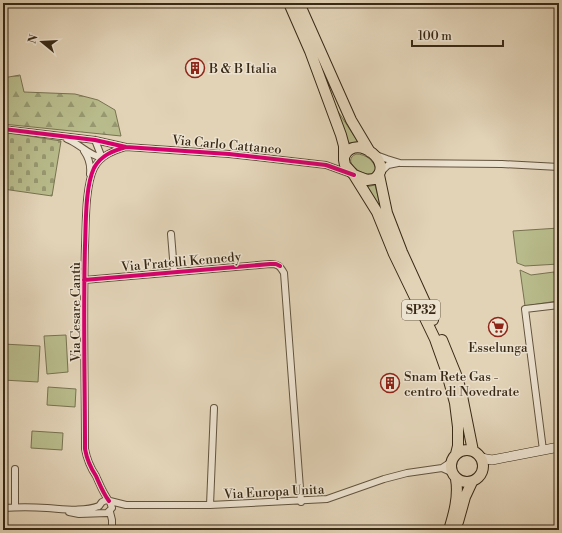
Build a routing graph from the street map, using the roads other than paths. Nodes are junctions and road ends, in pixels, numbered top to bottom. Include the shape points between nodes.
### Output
1 (289, 3) edge
2 (299, 3) edge
3 (3, 128) edge
4 (62, 136) junction
5 (95, 140) junction
6 (126, 147) junction
7 (84, 151) junction
8 (370, 152) junction
9 (344, 156) junction
10 (102, 158) junction
11 (400, 162) junction
12 (326, 165) junction
13 (559, 167) edge
14 (380, 174) junction
15 (354, 175) junction
16 (90, 178) junction
17 (171, 234) dead end
18 (174, 272) junction
19 (84, 280) junction
20 (559, 305) edge
21 (214, 408) dead end
22 (559, 447) edge
23 (543, 450) junction
24 (479, 459) junction
25 (451, 467) junction
26 (15, 469) dead end
27 (472, 482) junction
28 (103, 492) junction
29 (110, 502) junction
30 (301, 502) junction
31 (100, 505) junction
32 (126, 505) junction
33 (210, 505) junction
34 (15, 507) junction
35 (3, 508) edge
36 (60, 510) junction
37 (108, 512) junction
38 (112, 530) edge
39 (449, 530) edge
40 (456, 530) edge

1 - 9 main road, SP32 via 341,135
2 - 8 main road via 351,120
3 - 4 street
4 - 5 street, Via Carlo Cattaneo
4 - 7 street via 75,142
5 - 6 street, Via Carlo Cattaneo
5 - 10 street
6 - 10 street
6 - 12 street, Via Carlo Cattaneo via 229,154
7 - 10 street
7 - 16 street via 88,158
8 - 9 main road via 354,147
8 - 11 street via 387,160
8 - 14 main road via 380,162
9 - 12 street via 337,162
9 - 15 main road, SP32 via 345,165
10 - 16 street, Via Cesare Cantù
11 - 13 street
11 - 14 street via 388,165
12 - 15 street, Via Carlo Cattaneo
14 - 15 main road via 369,180
14 - 24 main road, SP32 via 387,213 457,377
15 - 25 main road, SP32 via 377,212 434,339 452,386 459,439
16 - 19 street, Via Cesare Cantù
17 - 18 street
18 - 19 street, Via Fratelli Kennedy
18 - 30 street, Via Fratelli Kennedy via 276,264 284,273
19 - 28 street, Via Cesare Cantù via 85,450 89,465
20 - 23 street via 525,309
21 - 33 street
22 - 23 street
23 - 24 street via 492,460
24 - 25 main road via 464,450
24 - 27 main road via 480,476
25 - 27 main road via 467,482
25 - 30 street, Via Europa Unita via 407,472 327,499
25 - 39 main road, SP32 via 458,487
26 - 34 street
27 - 40 main road via 468,487
28 - 29 street, Via Cesare Cantù
28 - 31 street
29 - 31 street via 104,501
29 - 32 street, Via Europa Unita
29 - 37 street via 112,505
30 - 33 street, Via Europa Unita
31 - 36 street via 89,509
31 - 37 street via 101,511
32 - 33 street, Via Europa Unita
32 - 37 street, Via Europa Unita
34 - 35 street
34 - 36 street
36 - 37 street, Via Europa Unita via 75,514
37 - 38 street via 112,520

